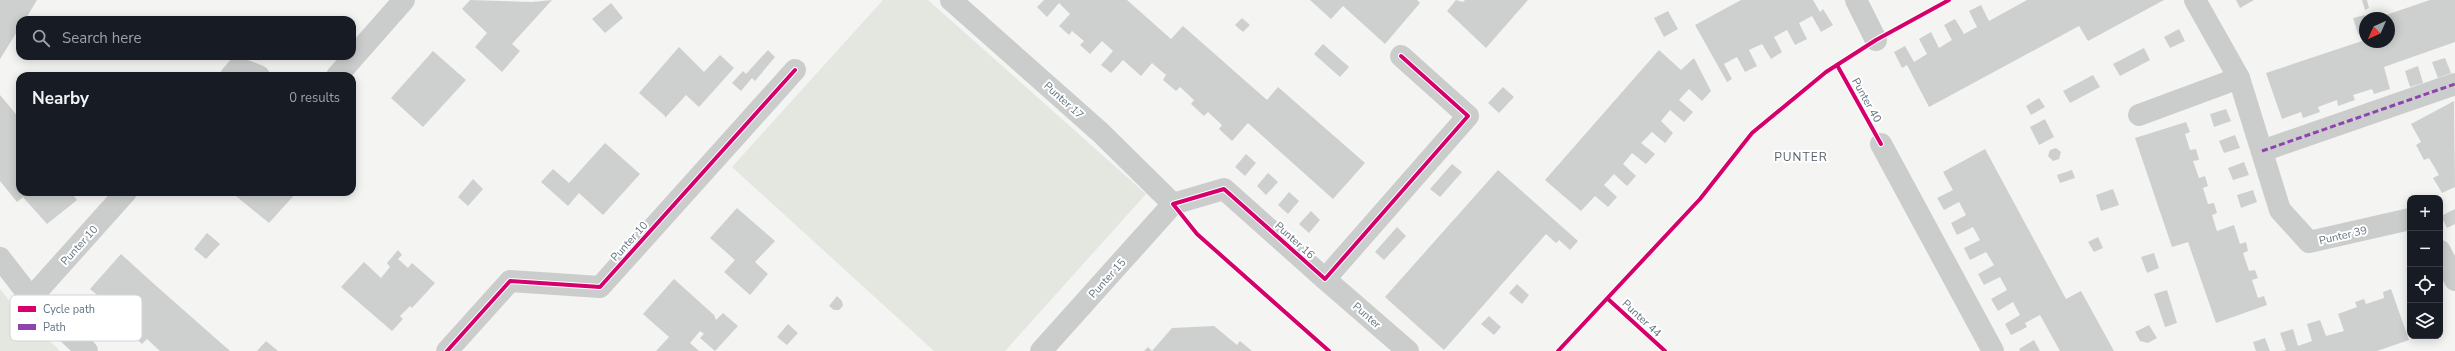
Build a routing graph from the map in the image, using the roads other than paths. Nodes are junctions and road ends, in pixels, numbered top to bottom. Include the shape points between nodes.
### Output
1 (404, 0) edge
2 (950, 0) edge
3 (1856, 0) edge
4 (2195, 0) edge
5 (1876, 40) dead end
6 (356, 54) edge
7 (1402, 56) dead end
8 (350, 60) edge
9 (795, 70) dead end
10 (235, 72) edge
11 (248, 72) edge
12 (340, 72) edge
13 (2239, 78) junction
14 (2455, 84) edge
15 (2139, 115) dead end
16 (1881, 144) dead end
17 (2262, 151) junction
18 (122, 196) edge
19 (1173, 204) junction
20 (2407, 220) edge
21 (0, 258) edge
22 (2443, 258) edge
23 (1325, 279) junction
24 (2455, 280) edge
25 (29, 295) edge
26 (34, 295) edge
27 (77, 341) edge
28 (88, 351) edge
29 (447, 351) edge
30 (1041, 351) edge
31 (1408, 351) edge
32 (1993, 351) edge

1 - 6 street
2 - 19 street, Punter 17 via 1101,133
3 - 5 street
4 - 13 street, Punter 39
7 - 23 street via 1468,116
8 - 12 street
9 - 29 street, Punter 10 via 600,287 510,281
10 - 11 street via 238,68
13 - 15 street
13 - 17 street, Punter 39
14 - 17 street
16 - 32 street
17 - 20 street, Punter 39 via 2280,210 2309,242
18 - 26 street, Punter 10
19 - 23 street, Punter 16 via 1224,190
19 - 30 street, Punter 15
21 - 25 street
22 - 24 street
23 - 31 street, Punter
27 - 28 street

